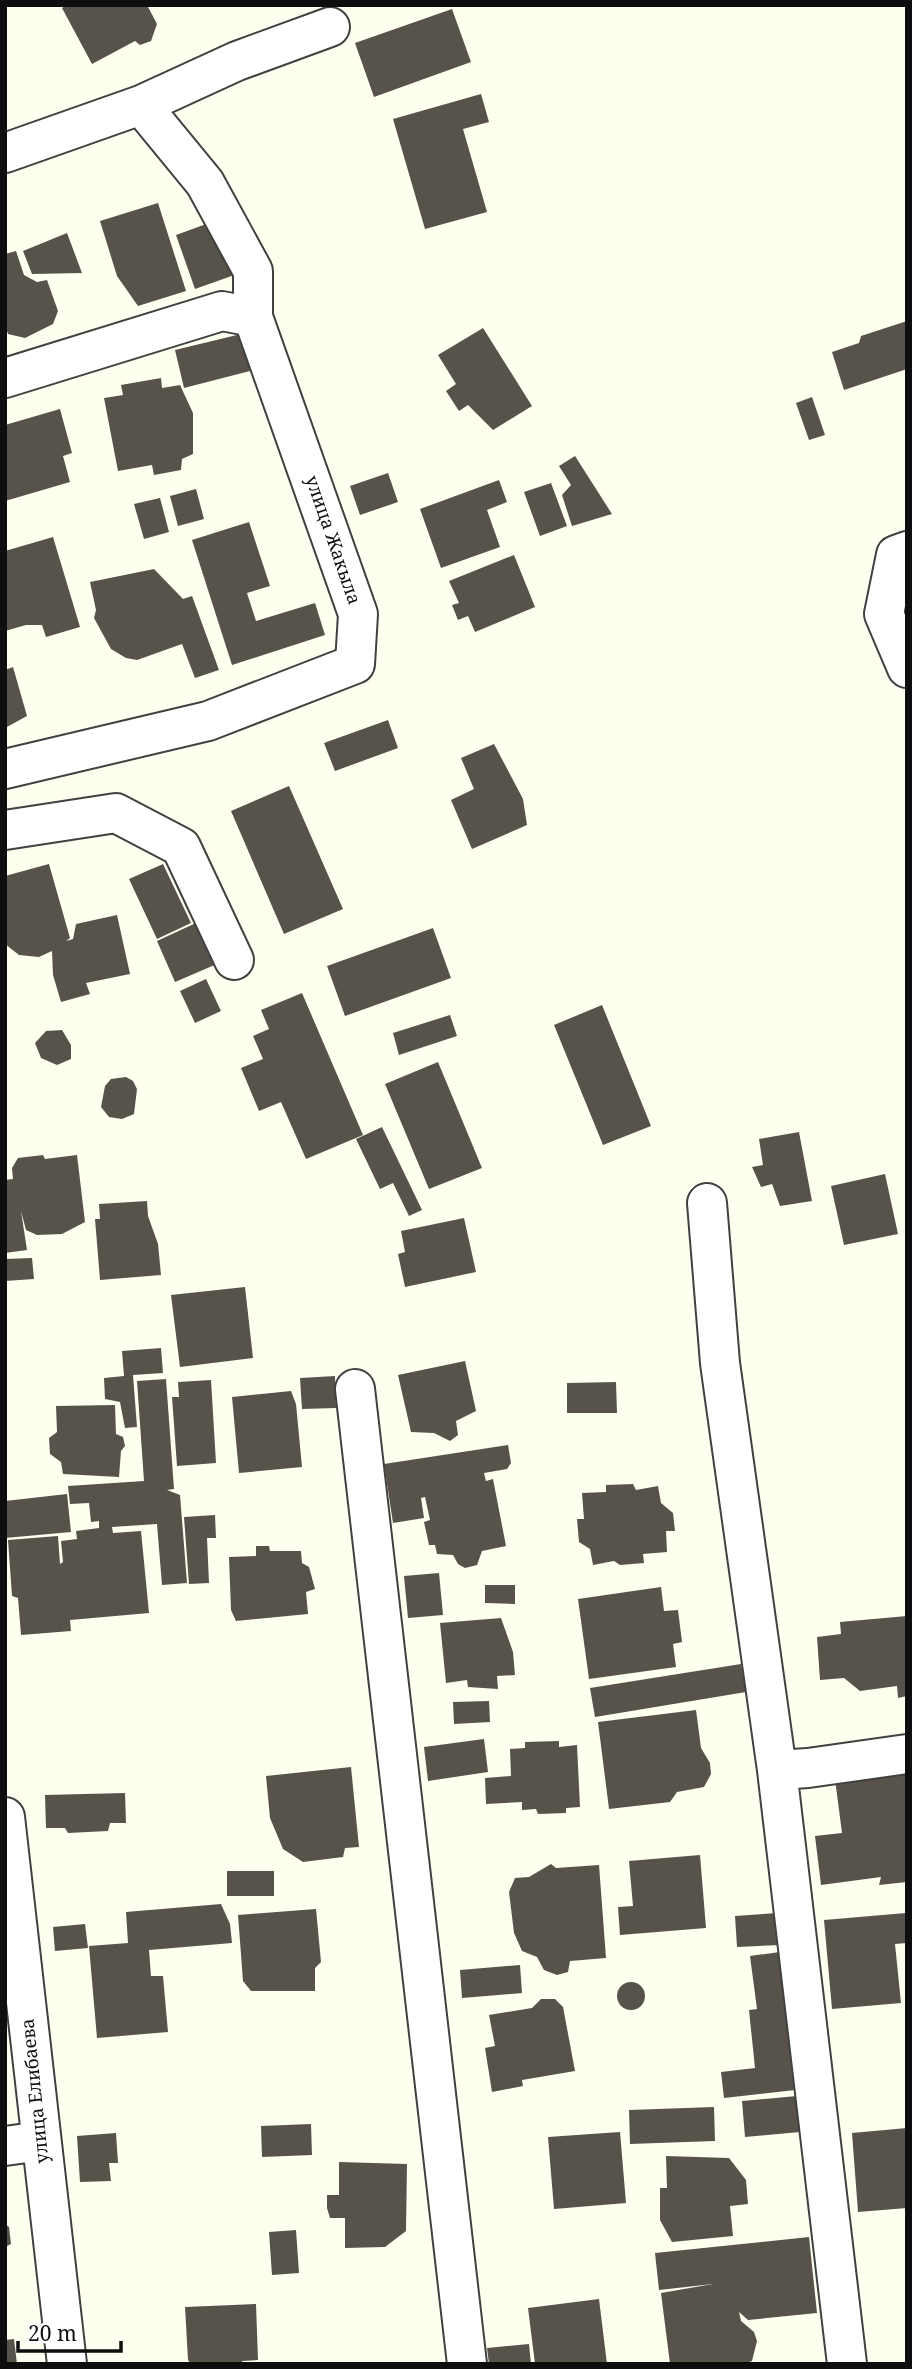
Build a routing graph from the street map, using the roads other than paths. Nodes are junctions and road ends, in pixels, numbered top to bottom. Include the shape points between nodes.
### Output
1 (330, 27) dead end
2 (141, 105) junction
3 (5, 153) edge
4 (253, 317) junction
5 (5, 378) edge
6 (907, 551) edge
7 (907, 668) edge
8 (5, 769) edge
9 (5, 830) edge
10 (234, 960) dead end
11 (707, 1203) dead end
12 (355, 1389) dead end
13 (907, 1754) edge
14 (777, 1770) junction
15 (5, 1817) edge
16 (23, 2143) edge
17 (67, 2364) edge
18 (467, 2364) edge
19 (848, 2364) edge

1 - 2 street via 237,61
2 - 3 street
2 - 4 street via 205,183 253,271
4 - 5 street via 222,311
4 - 8 street, улица Жакыла via 358,614 355,664 208,722
6 - 7 street via 897,555 884,614
9 - 10 street via 116,813 181,847
11 - 14 street via 720,1363
12 - 18 street
13 - 14 street
14 - 19 street
15 - 16 street, улица Елибаева
16 - 17 street, улица Елибаева

